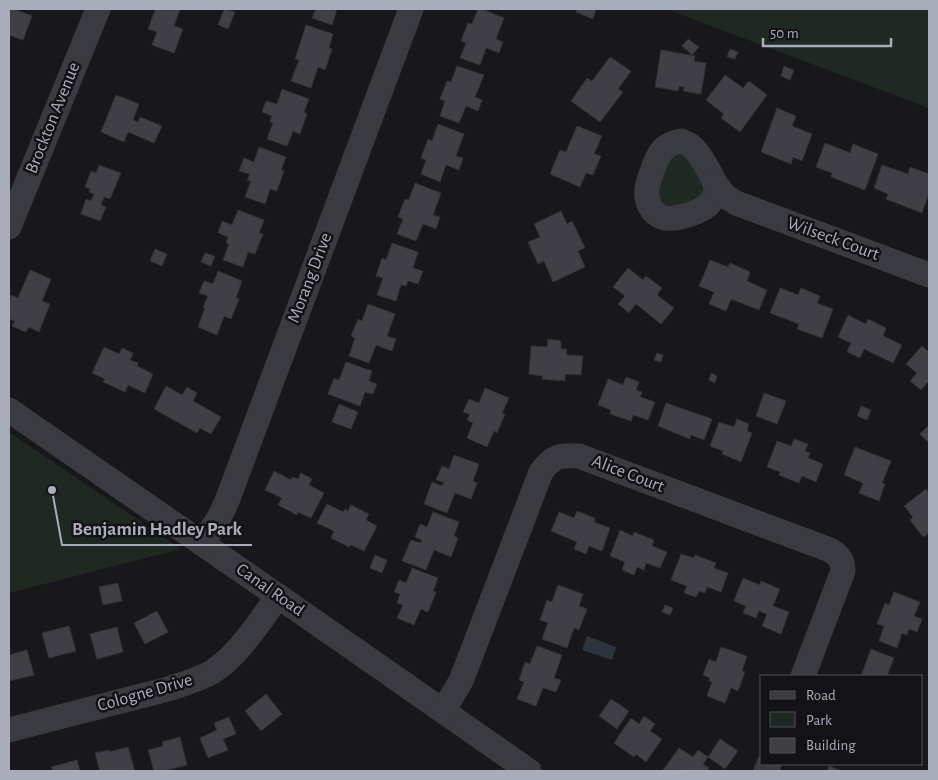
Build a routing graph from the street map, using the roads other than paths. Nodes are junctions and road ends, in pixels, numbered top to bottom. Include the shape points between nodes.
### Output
1 (98, 9) edge
2 (411, 9) edge
3 (714, 182) junction
4 (736, 203) junction
5 (705, 208) junction
6 (9, 227) edge
7 (929, 275) edge
8 (9, 410) edge
9 (202, 544) junction
10 (278, 596) junction
11 (802, 675) edge
12 (443, 712) junction
13 (9, 730) edge
14 (529, 771) edge

1 - 6 street, Brockton Avenue
2 - 9 street, Morang Drive via 227,501
3 - 4 street, Wilseck Court
3 - 5 street via 715,195
3 - 5 street, Wilseck Court via 692,146 681,141 666,147 660,154 647,187 652,210 664,218 682,217
4 - 5 street, Wilseck Court via 720,203
4 - 7 street, Wilseck Court
8 - 9 street, Canal Road
9 - 10 street, Canal Road
10 - 12 street, Canal Road
10 - 13 street, Cologne Drive via 248,638 229,657 213,671 191,682
11 - 12 street, Alice Court via 843,571 842,560 837,554 579,456 565,455 556,457 541,472 461,681
12 - 14 street, Canal Road

